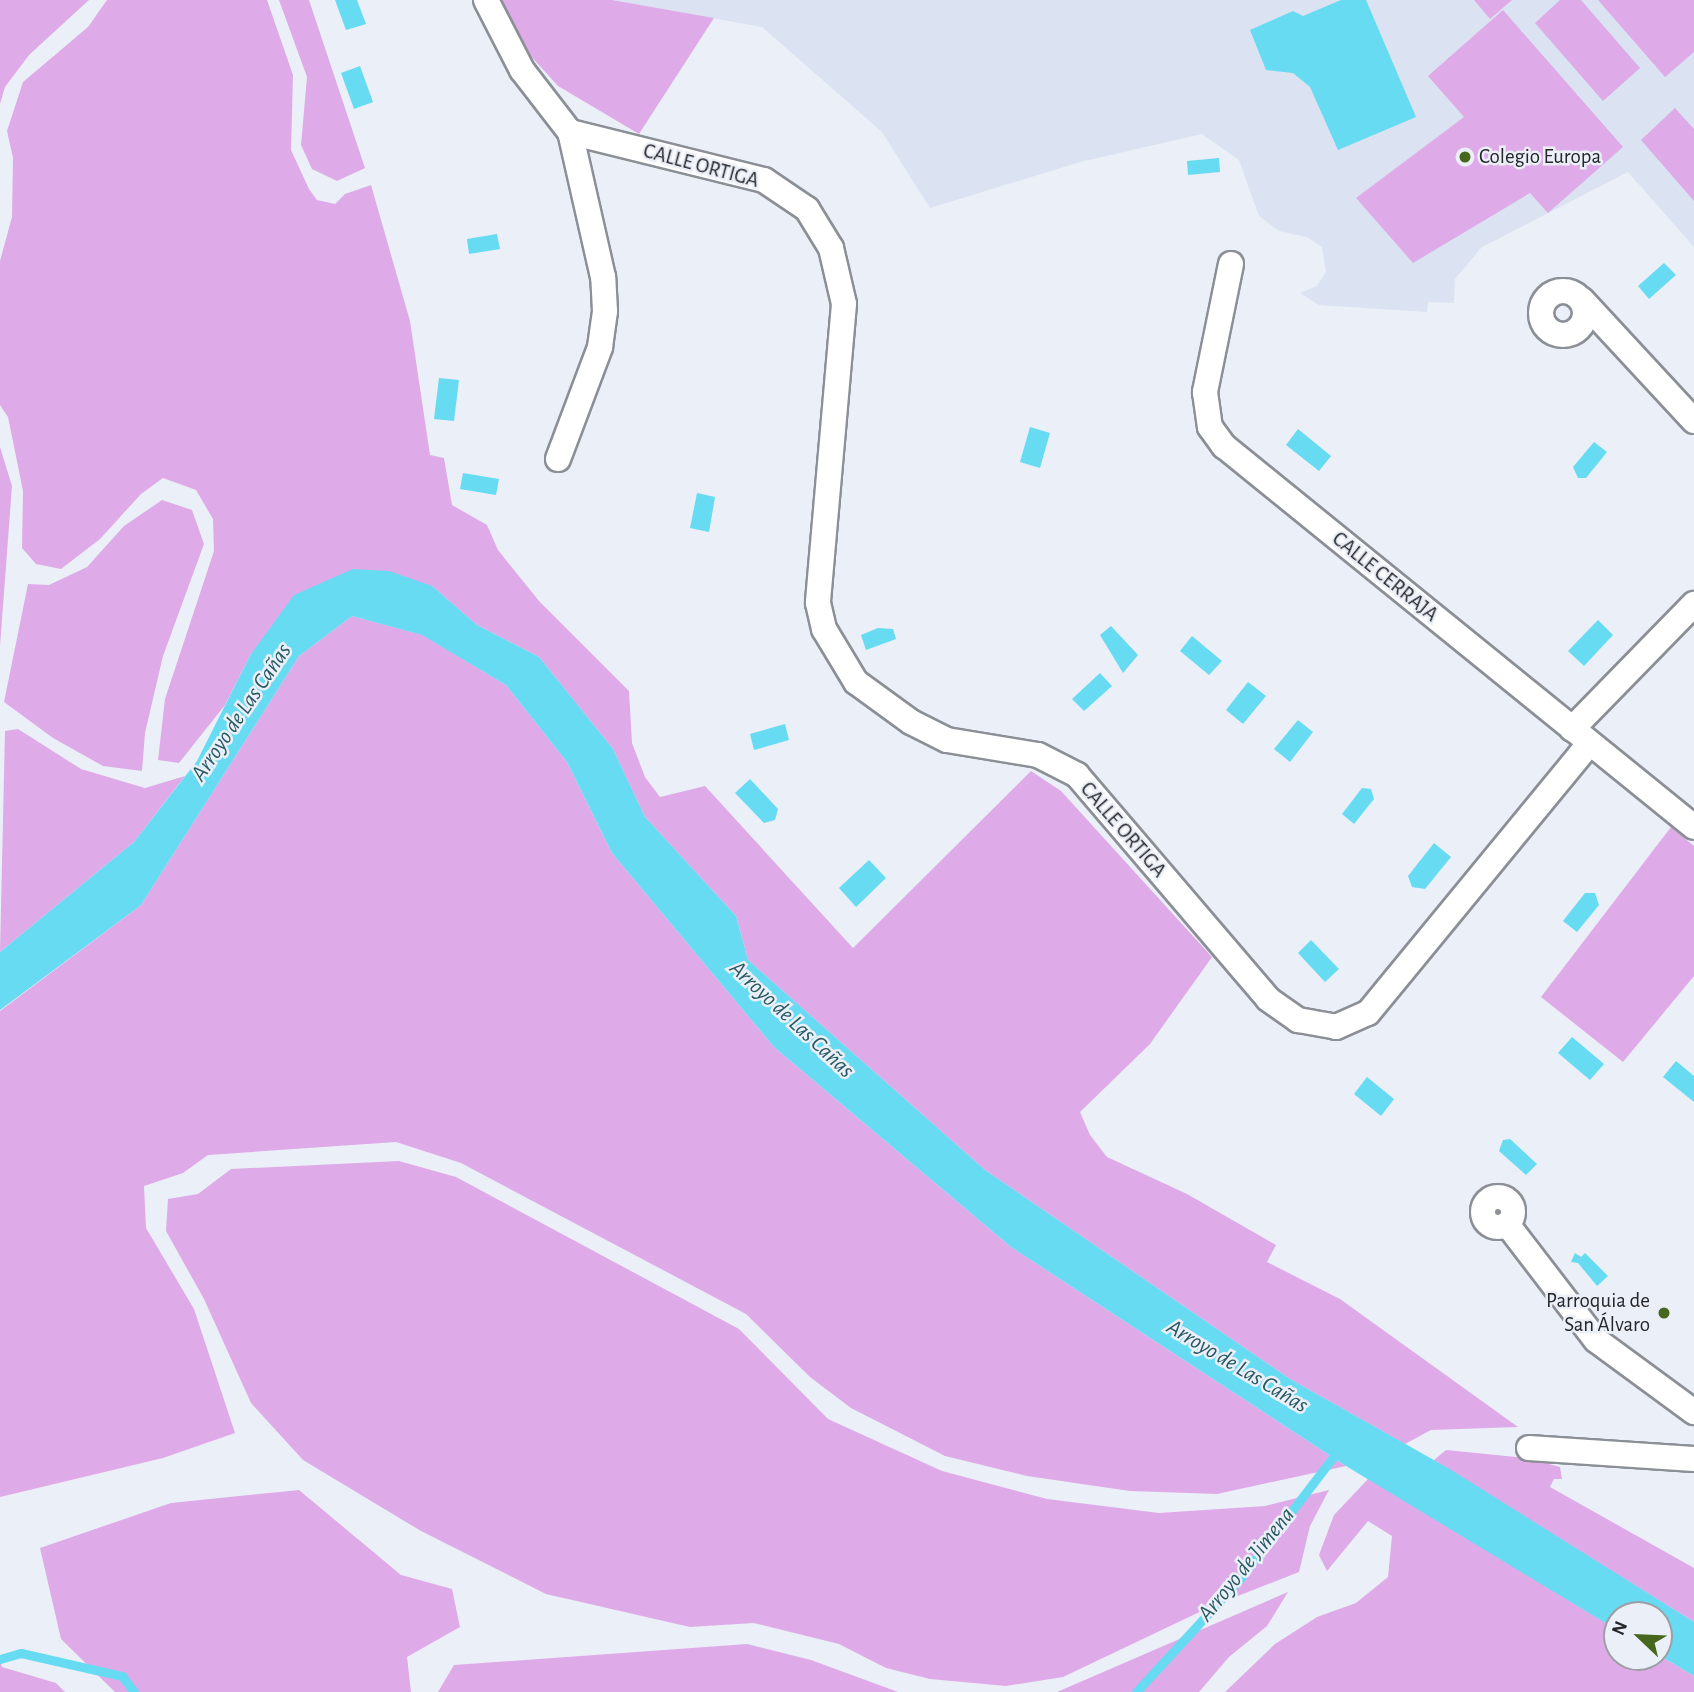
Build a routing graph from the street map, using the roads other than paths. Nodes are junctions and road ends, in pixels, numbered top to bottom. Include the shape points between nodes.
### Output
1 (486, 0) edge
2 (570, 132) junction
3 (1231, 264) dead end
4 (1582, 300) dead end
5 (1694, 421) edge
6 (558, 459) dead end
7 (1694, 604) edge
8 (1581, 737) junction
9 (1694, 827) edge
10 (1507, 1224) dead end
11 (1694, 1412) edge
12 (1529, 1448) dead end
13 (1694, 1459) edge

1 - 2 street via 522,70
2 - 6 street via 603,277 605,311 600,347
2 - 8 street, CALLE ORTIGA via 764,180 807,209 831,248 844,304 818,576 824,629 837,656 856,682 947,740 1038,755 1077,775 1268,999 1298,1020 1336,1027 1367,1013
3 - 8 street, CALLE CERRAJA via 1205,392 1210,427 1224,446
4 - 5 street
7 - 8 street, CALLE ORTIGA
8 - 9 street, CALLE CERRAJA
10 - 11 street via 1596,1340
12 - 13 street

